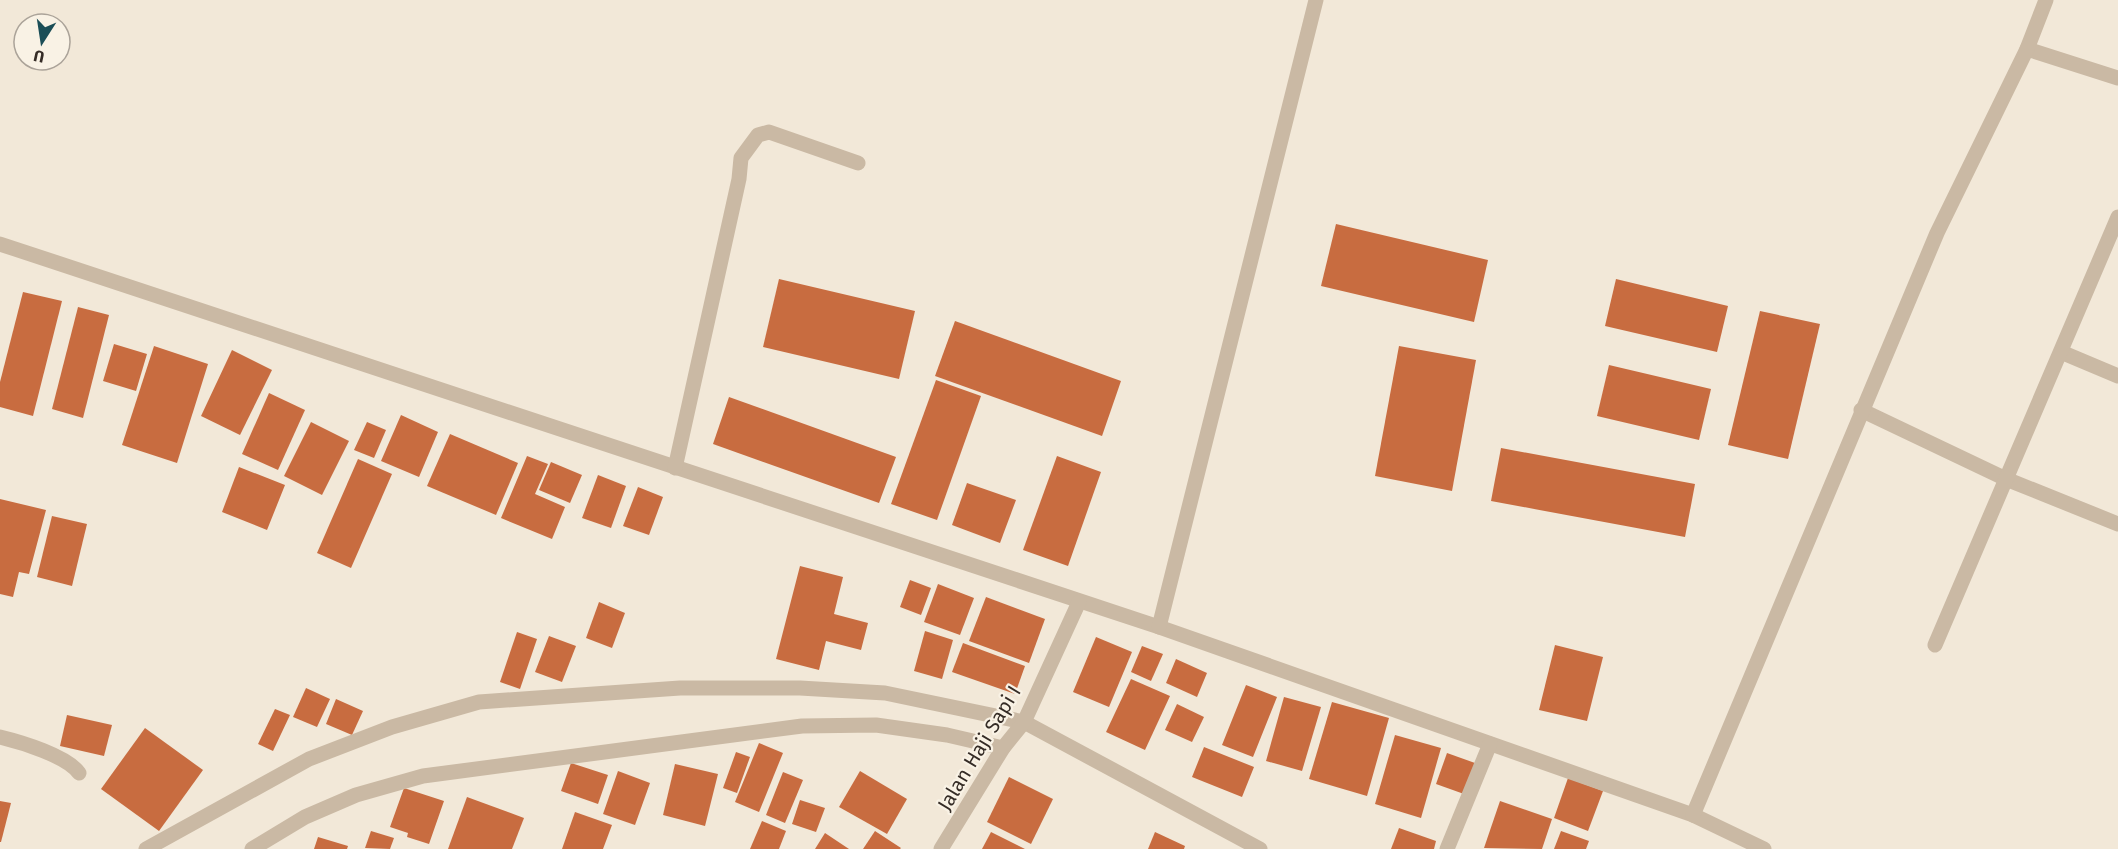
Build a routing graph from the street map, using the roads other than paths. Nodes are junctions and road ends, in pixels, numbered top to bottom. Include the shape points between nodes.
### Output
1 (1316, 0) edge
2 (2046, 0) edge
3 (2027, 49) junction
4 (2118, 78) edge
5 (858, 163) dead end
6 (2118, 217) edge
7 (2115, 233) edge
8 (0, 244) edge
9 (2061, 352) junction
10 (2118, 376) edge
11 (1861, 410) junction
12 (675, 468) junction
13 (2006, 479) junction
14 (2118, 524) edge
15 (1079, 602) junction
16 (1159, 627) junction
17 (1935, 645) dead end
18 (1024, 722) junction
19 (0, 737) edge
20 (1490, 744) junction
21 (1004, 748) junction
22 (79, 773) dead end
23 (1693, 815) junction
24 (146, 849) edge
25 (252, 849) edge
26 (941, 849) edge
27 (1260, 849) edge
28 (1447, 849) edge
29 (1764, 849) edge

1 - 16 street
2 - 3 street
3 - 4 street
3 - 11 street via 1937,232
5 - 12 street via 769,132 758,135 741,158
6 - 7 street
7 - 9 street
8 - 12 street
9 - 10 street
9 - 13 street
11 - 13 street
11 - 23 street
12 - 15 street
13 - 14 street
13 - 17 street
15 - 16 street
15 - 18 street, Jalan Haji Sapi I
16 - 20 street
18 - 21 street, Jalan Haji Sapi I
18 - 24 street via 885,693 800,688 680,688 479,702 392,727 309,759
18 - 27 street
19 - 22 street via 49,754
20 - 23 street
20 - 28 street
21 - 25 street via 876,725 802,726 423,776 356,795 305,817
21 - 26 street, Jalan Haji Sapi I
23 - 29 street

